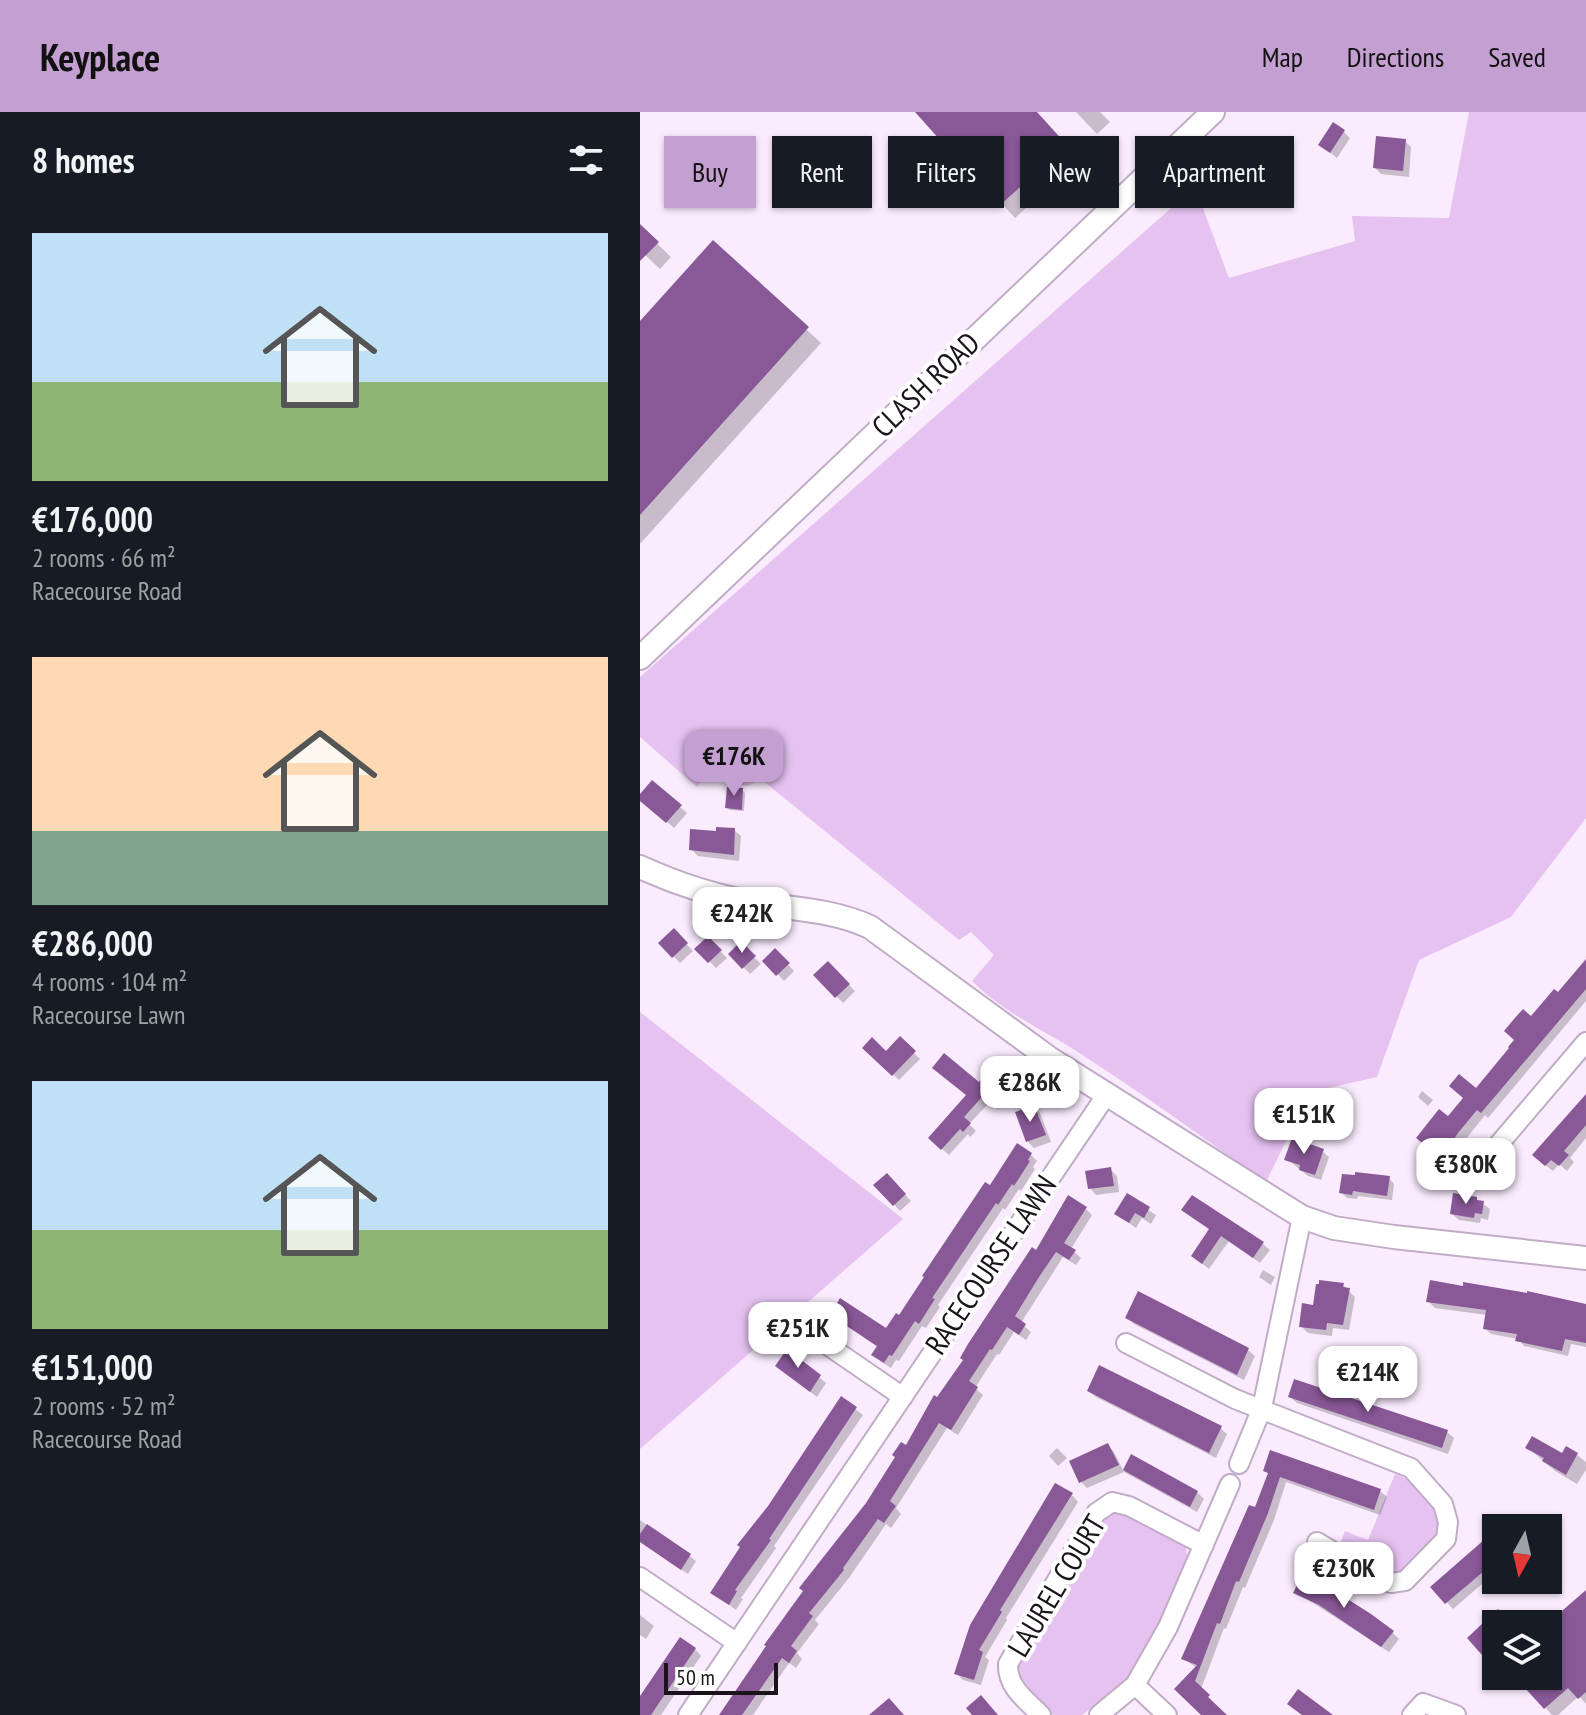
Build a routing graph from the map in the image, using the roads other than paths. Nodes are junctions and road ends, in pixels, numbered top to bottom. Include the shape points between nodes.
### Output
1 (1213, 112) edge
2 (640, 658) edge
3 (640, 867) edge
4 (1586, 1042) edge
5 (1107, 1094) junction
6 (1487, 1158) dead end
7 (1302, 1217) junction
8 (1586, 1258) edge
9 (804, 1329) dead end
10 (1126, 1343) dead end
11 (903, 1397) junction
12 (1262, 1408) junction
13 (1239, 1464) dead end
14 (1230, 1484) dead end
15 (1317, 1542) dead end
16 (1204, 1545) junction
17 (640, 1577) edge
18 (737, 1643) junction
19 (1135, 1685) junction
20 (688, 1715) edge
21 (1041, 1715) edge
22 (1099, 1715) edge
23 (1167, 1715) edge
24 (1412, 1715) edge
25 (1456, 1715) edge

1 - 2 street, CLASH ROAD
3 - 5 street via 698,891 826,913 870,927 1001,1025
4 - 6 street
5 - 7 street
5 - 11 street, RACECOURSE LAWN
7 - 8 street via 1394,1237
7 - 12 street
9 - 11 street
10 - 12 street
11 - 18 street, RACECOURSE LAWN
12 - 13 street
12 - 15 street via 1411,1468 1443,1504 1448,1522 1446,1539 1405,1581 1377,1578
14 - 16 street
16 - 19 street
16 - 21 street, LAUREL COURT via 1129,1506 1112,1502 1096,1513 1008,1664 1007,1677
17 - 18 street
18 - 20 street, RACECOURSE LAWN
19 - 22 street
19 - 23 street
24 - 25 street via 1423,1703

